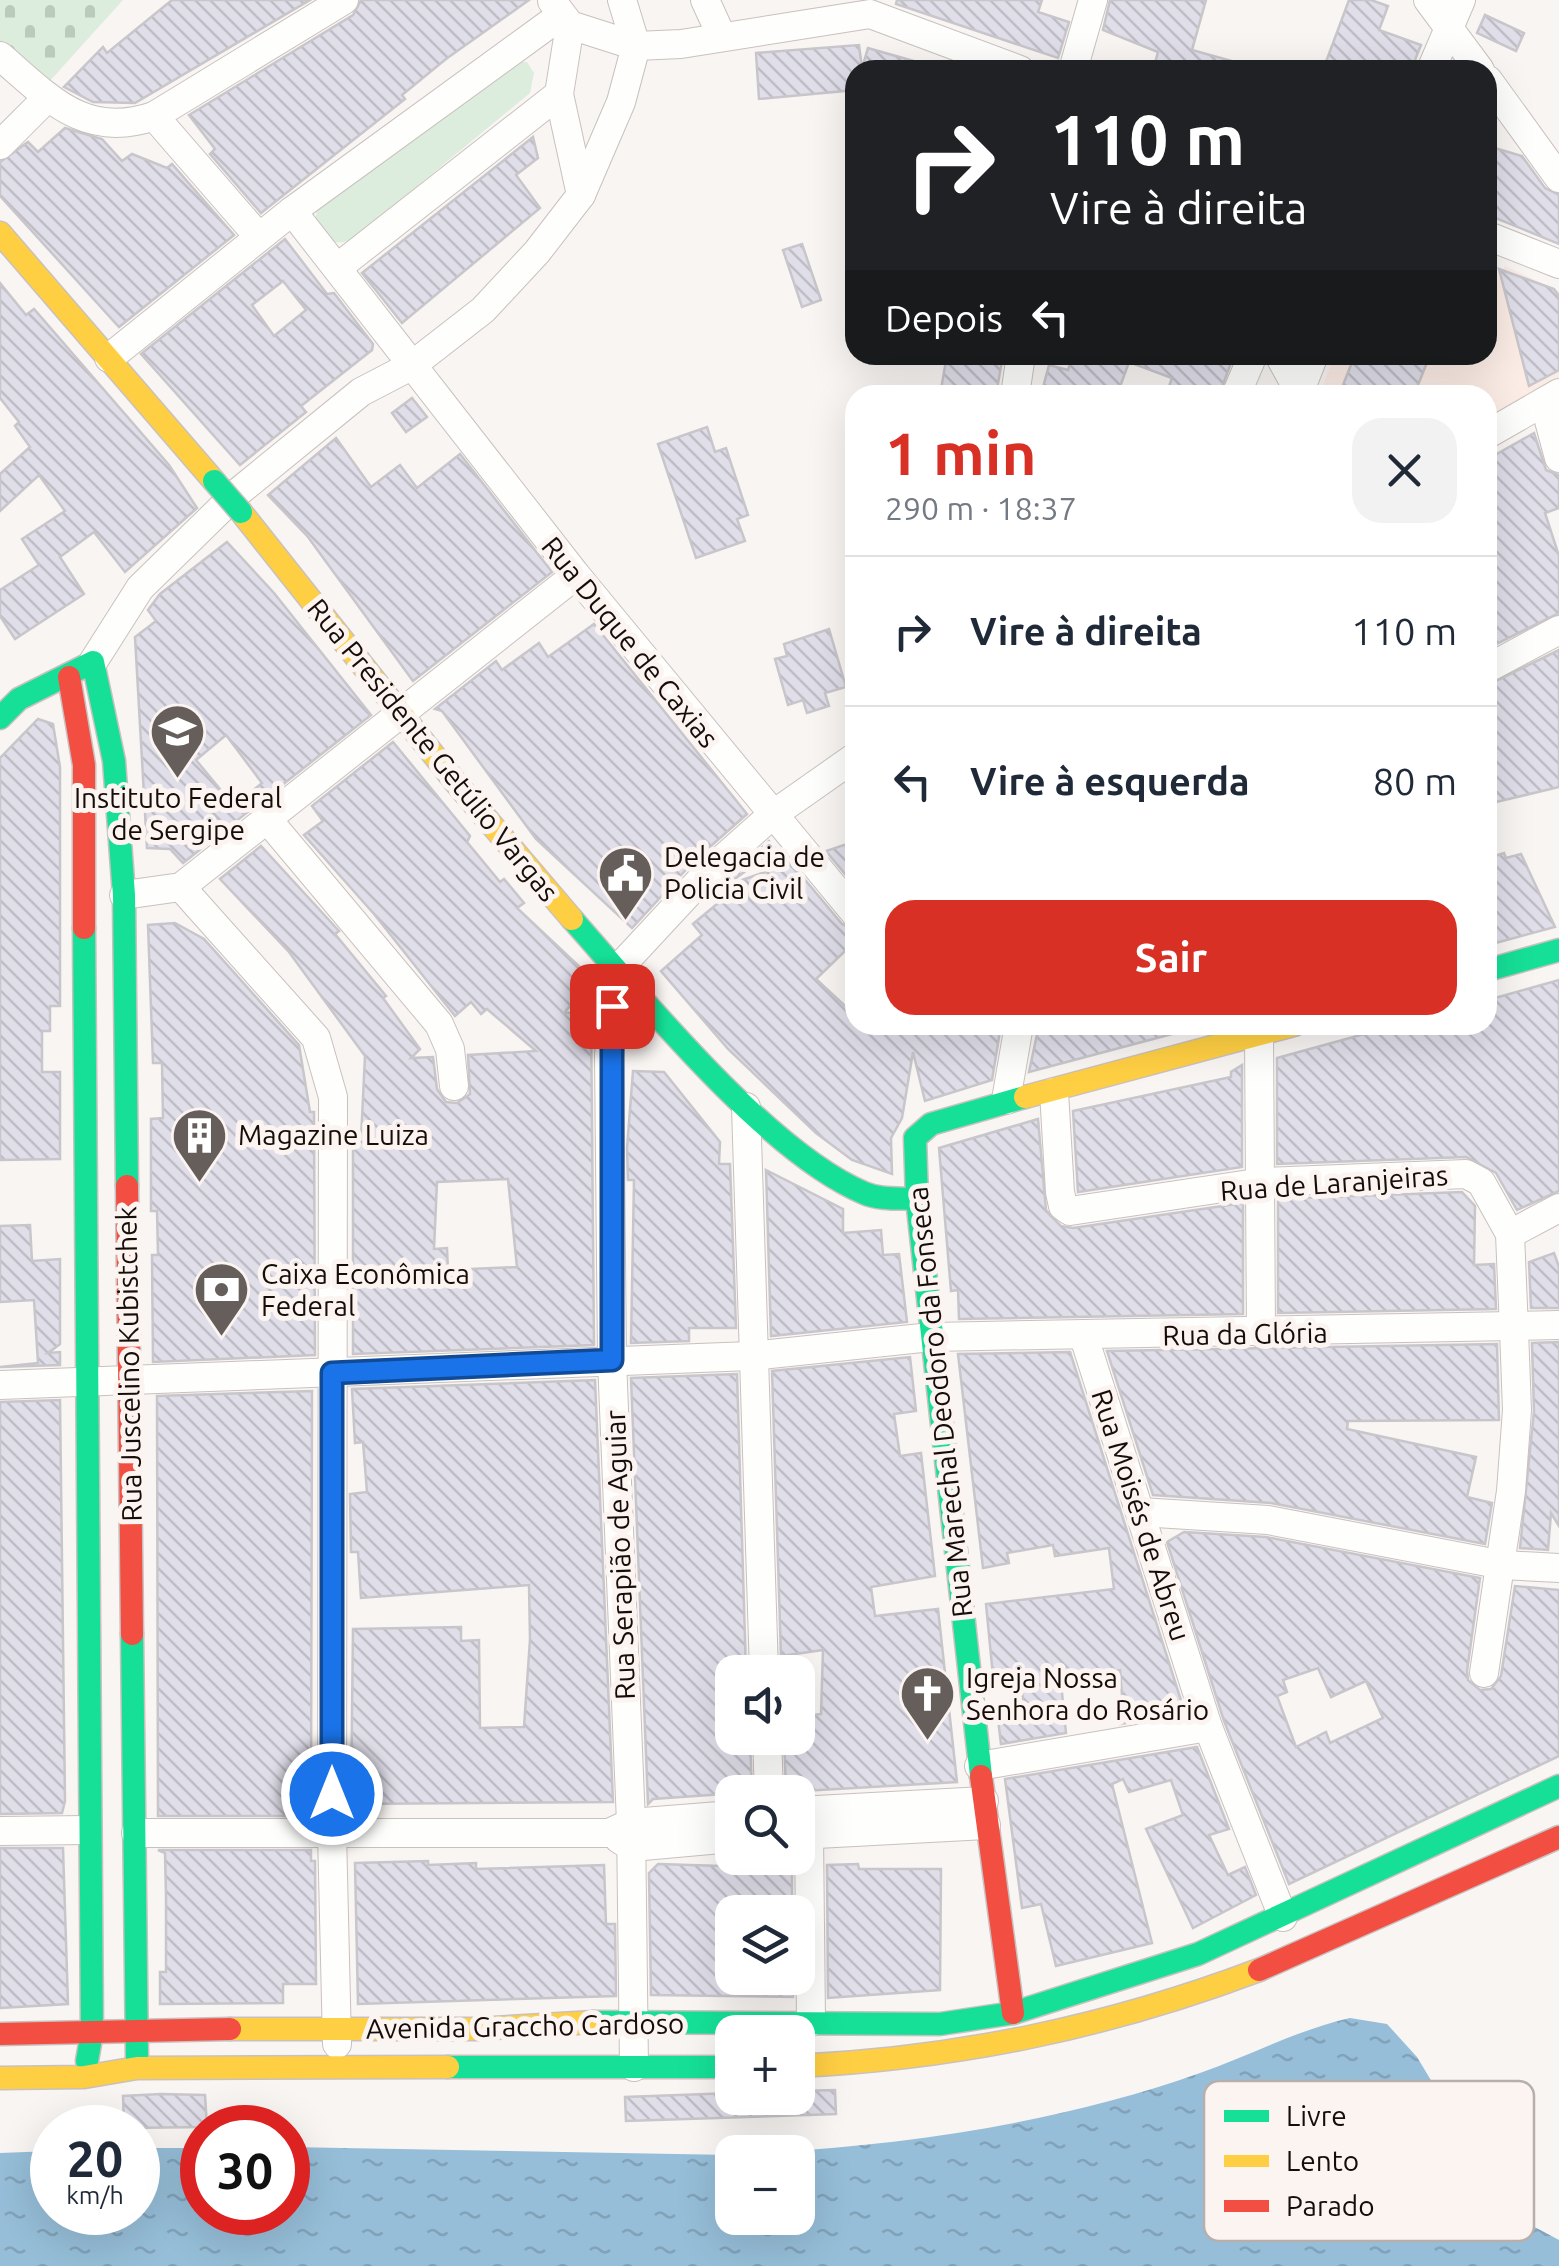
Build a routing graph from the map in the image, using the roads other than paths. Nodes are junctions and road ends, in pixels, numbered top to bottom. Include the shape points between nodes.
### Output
1 (344, 0) edge
2 (622, 0) edge
3 (705, 0) edge
4 (1093, 0) edge
5 (1428, 0) edge
6 (1460, 0) edge
7 (870, 7) edge
8 (560, 13) edge
9 (1449, 28) junction
10 (722, 36) junction
11 (636, 46) junction
12 (0, 56) edge
13 (996, 60) edge
14 (1076, 60) edge
15 (1435, 60) edge
16 (1473, 60) edge
17 (1497, 92) edge
18 (559, 94) junction
19 (48, 97) junction
20 (154, 116) junction
21 (0, 145) edge
22 (1559, 178) edge
23 (581, 195) junction
24 (292, 211) junction
25 (0, 233) edge
26 (259, 237) junction
27 (1497, 240) edge
28 (1559, 264) edge
29 (337, 268) junction
30 (109, 358) junction
31 (411, 366) junction
32 (1551, 398) edge
33 (1497, 429) edge
34 (1559, 458) edge
35 (231, 495) junction
36 (576, 575) junction
37 (116, 627) junction
38 (1559, 630) edge
39 (93, 662) junction
40 (1497, 663) edge
41 (69, 677) junction
42 (6, 701) edge
43 (399, 712) junction
44 (114, 761) junction
45 (845, 764) edge
46 (84, 765) junction
47 (770, 816) junction
48 (267, 819) junction
49 (181, 887) junction
50 (124, 895) junction
51 (845, 902) edge
52 (1559, 950) edge
53 (1497, 967) edge
54 (616, 971) junction
55 (1017, 1035) edge
56 (1259, 1035) joint
57 (454, 1086) dead end
58 (1054, 1092) junction
59 (1006, 1100) junction
60 (746, 1107) junction
61 (1263, 1182) junction
62 (916, 1200) junction
63 (1559, 1208) edge
64 (1510, 1234) junction
65 (1559, 1326) edge
66 (1514, 1330) junction
67 (1261, 1333) junction
68 (931, 1337) junction
69 (1084, 1337) junction
70 (751, 1356) junction
71 (612, 1360) junction
72 (332, 1373) junction
73 (128, 1377) junction
74 (84, 1381) junction
75 (0, 1385) edge
76 (1140, 1512) junction
77 (1502, 1565) junction
78 (1559, 1568) edge
79 (763, 1655) edge
80 (1484, 1673) dead end
81 (1208, 1727) junction
82 (979, 1766) junction
83 (1559, 1786) edge
84 (985, 1813) junction
85 (715, 1818) edge
86 (815, 1826) edge
87 (0, 1830) edge
88 (87, 1830) junction
89 (332, 1832) junction
90 (136, 1833) junction
91 (624, 1834) junction
92 (715, 1837) edge
93 (1559, 1837) edge
94 (1382, 1870) junction
95 (804, 1875) edge
96 (137, 1882) junction
97 (88, 1887) junction
98 (1401, 1910) junction
99 (1283, 1917) junction
100 (1013, 2013) junction
101 (812, 2015) edge
102 (634, 2020) junction
103 (815, 2022) edge
104 (715, 2025) edge
105 (136, 2029) junction
106 (337, 2030) junction
107 (92, 2032) junction
108 (0, 2034) edge
109 (815, 2064) edge
110 (634, 2067) junction
111 (715, 2067) edge
112 (137, 2068) junction
113 (336, 2070) junction
114 (84, 2077) junction
115 (0, 2078) edge

1 - 20 street
2 - 11 street
3 - 10 street
4 - 14 street
5 - 9 street
6 - 9 street
7 - 10 street
7 - 13 street
8 - 11 street
8 - 18 street
8 - 24 street
9 - 15 street
9 - 16 street
10 - 11 street
11 - 23 street via 621,102
12 - 19 street
17 - 22 street
18 - 23 street
18 - 29 street
19 - 20 street via 107,126
19 - 21 street
20 - 26 street
23 - 31 street via 513,282
24 - 26 street
24 - 29 street, Rua Duque de Caxias
25 - 30 street, Rua Presidente Getúlio Vargas
26 - 30 street
27 - 28 street
29 - 31 street, Rua Duque de Caxias
30 - 35 street, Rua Presidente Getúlio Vargas
31 - 35 street
31 - 35 street via 384,366 336,388 242,469
31 - 36 street, Rua Duque de Caxias
32 - 33 street
32 - 34 street
35 - 37 street via 152,589 126,635
35 - 37 street via 202,506 98,608
35 - 43 street, Rua Presidente Getúlio Vargas
36 - 43 street
36 - 47 street, Rua Duque de Caxias
37 - 39 street
38 - 40 street
39 - 41 street
39 - 44 street, Rua Juscelino Kubistchek
41 - 42 street
41 - 46 street, Rua Juscelino Kubistchek
43 - 48 street
43 - 54 street, Rua Presidente Getúlio Vargas
44 - 46 street
44 - 50 street, Rua Juscelino Kubistchek
45 - 47 street
46 - 74 street, Rua Juscelino Kubistchek
47 - 51 street, Rua Duque de Caxias
47 - 54 street
48 - 49 street
48 - 57 street via 440,1024
49 - 50 street
49 - 72 street via 292,1005 324,1062 333,1097
50 - 73 street, Rua Juscelino Kubistchek
52 - 53 street
54 - 60 street, Rua Presidente Getúlio Vargas
54 - 71 street, Rua Serapião de Aguiar via 610,1056
55 - 59 street
56 - 58 street
56 - 61 street
58 - 59 street
58 - 61 street, Rua de Laranjeiras via 1060,1192 1070,1212
59 - 62 street, Rua Marechal Deodoro da Fonseca via 921,1130 914,1148
60 - 62 street, Rua Presidente Getúlio Vargas via 866,1194
60 - 70 street
61 - 64 street, Rua de Laranjeiras via 1466,1174 1481,1182
61 - 67 street
62 - 68 street, Rua Marechal Deodoro da Fonseca
63 - 64 street
64 - 66 street
65 - 66 street, Rua da Glória
66 - 67 street, Rua da Glória
66 - 77 street via 1517,1410
67 - 69 street, Rua da Glória
68 - 69 street, Rua da Glória
68 - 70 street, Rua da Glória
68 - 82 street, Rua Marechal Deodoro da Fonseca
69 - 76 street, Rua Moisés de Abreu
70 - 71 street, Rua da Glória
70 - 79 street
71 - 72 street, Rua da Glória
71 - 91 street, Rua Serapião de Aguiar
72 - 73 street, Rua da Glória
72 - 89 street
73 - 74 street, Rua da Glória
73 - 90 street, Rua Juscelino Kubistchek
74 - 75 street, Rua da Glória
74 - 88 street, Rua Juscelino Kubistchek
76 - 77 street via 1268,1520
76 - 81 street, Rua Moisés de Abreu
77 - 78 street
77 - 80 street
81 - 82 street
81 - 99 street, Rua Moisés de Abreu
82 - 84 street, Rua Marechal Deodoro da Fonseca
83 - 94 street, Avenida Graccho Cardoso
84 - 86 street
84 - 100 street, Rua Marechal Deodoro da Fonseca
85 - 91 street
87 - 88 street
88 - 97 street, Rua Juscelino Kubistchek
89 - 90 street
89 - 91 street
89 - 106 street
90 - 96 street, Rua Juscelino Kubistchek
91 - 92 street
91 - 102 street, Rua Serapião de Aguiar
93 - 98 street
94 - 98 street
94 - 99 street, Avenida Graccho Cardoso
95 - 101 street
96 - 97 street
96 - 105 street, Rua Juscelino Kubistchek
97 - 107 street, Rua Juscelino Kubistchek
98 - 109 street via 1275,1965 1069,2031 994,2046
99 - 100 street, Avenida Graccho Cardoso via 1150,1973
100 - 103 street, Avenida Graccho Cardoso via 940,2024
102 - 104 street, Avenida Graccho Cardoso
102 - 106 street, Avenida Graccho Cardoso
102 - 110 street, Rua Serapião de Aguiar
105 - 106 street, Avenida Graccho Cardoso
105 - 107 street, Avenida Graccho Cardoso
105 - 112 street, Rua Juscelino Kubistchek
106 - 113 street
107 - 108 street, Avenida Graccho Cardoso
107 - 114 street, Rua Juscelino Kubistchek
110 - 111 street, Avenida Graccho Cardoso
110 - 113 street, Avenida Graccho Cardoso
112 - 113 street, Avenida Graccho Cardoso
112 - 114 street, Avenida Graccho Cardoso
114 - 115 street, Avenida Graccho Cardoso

